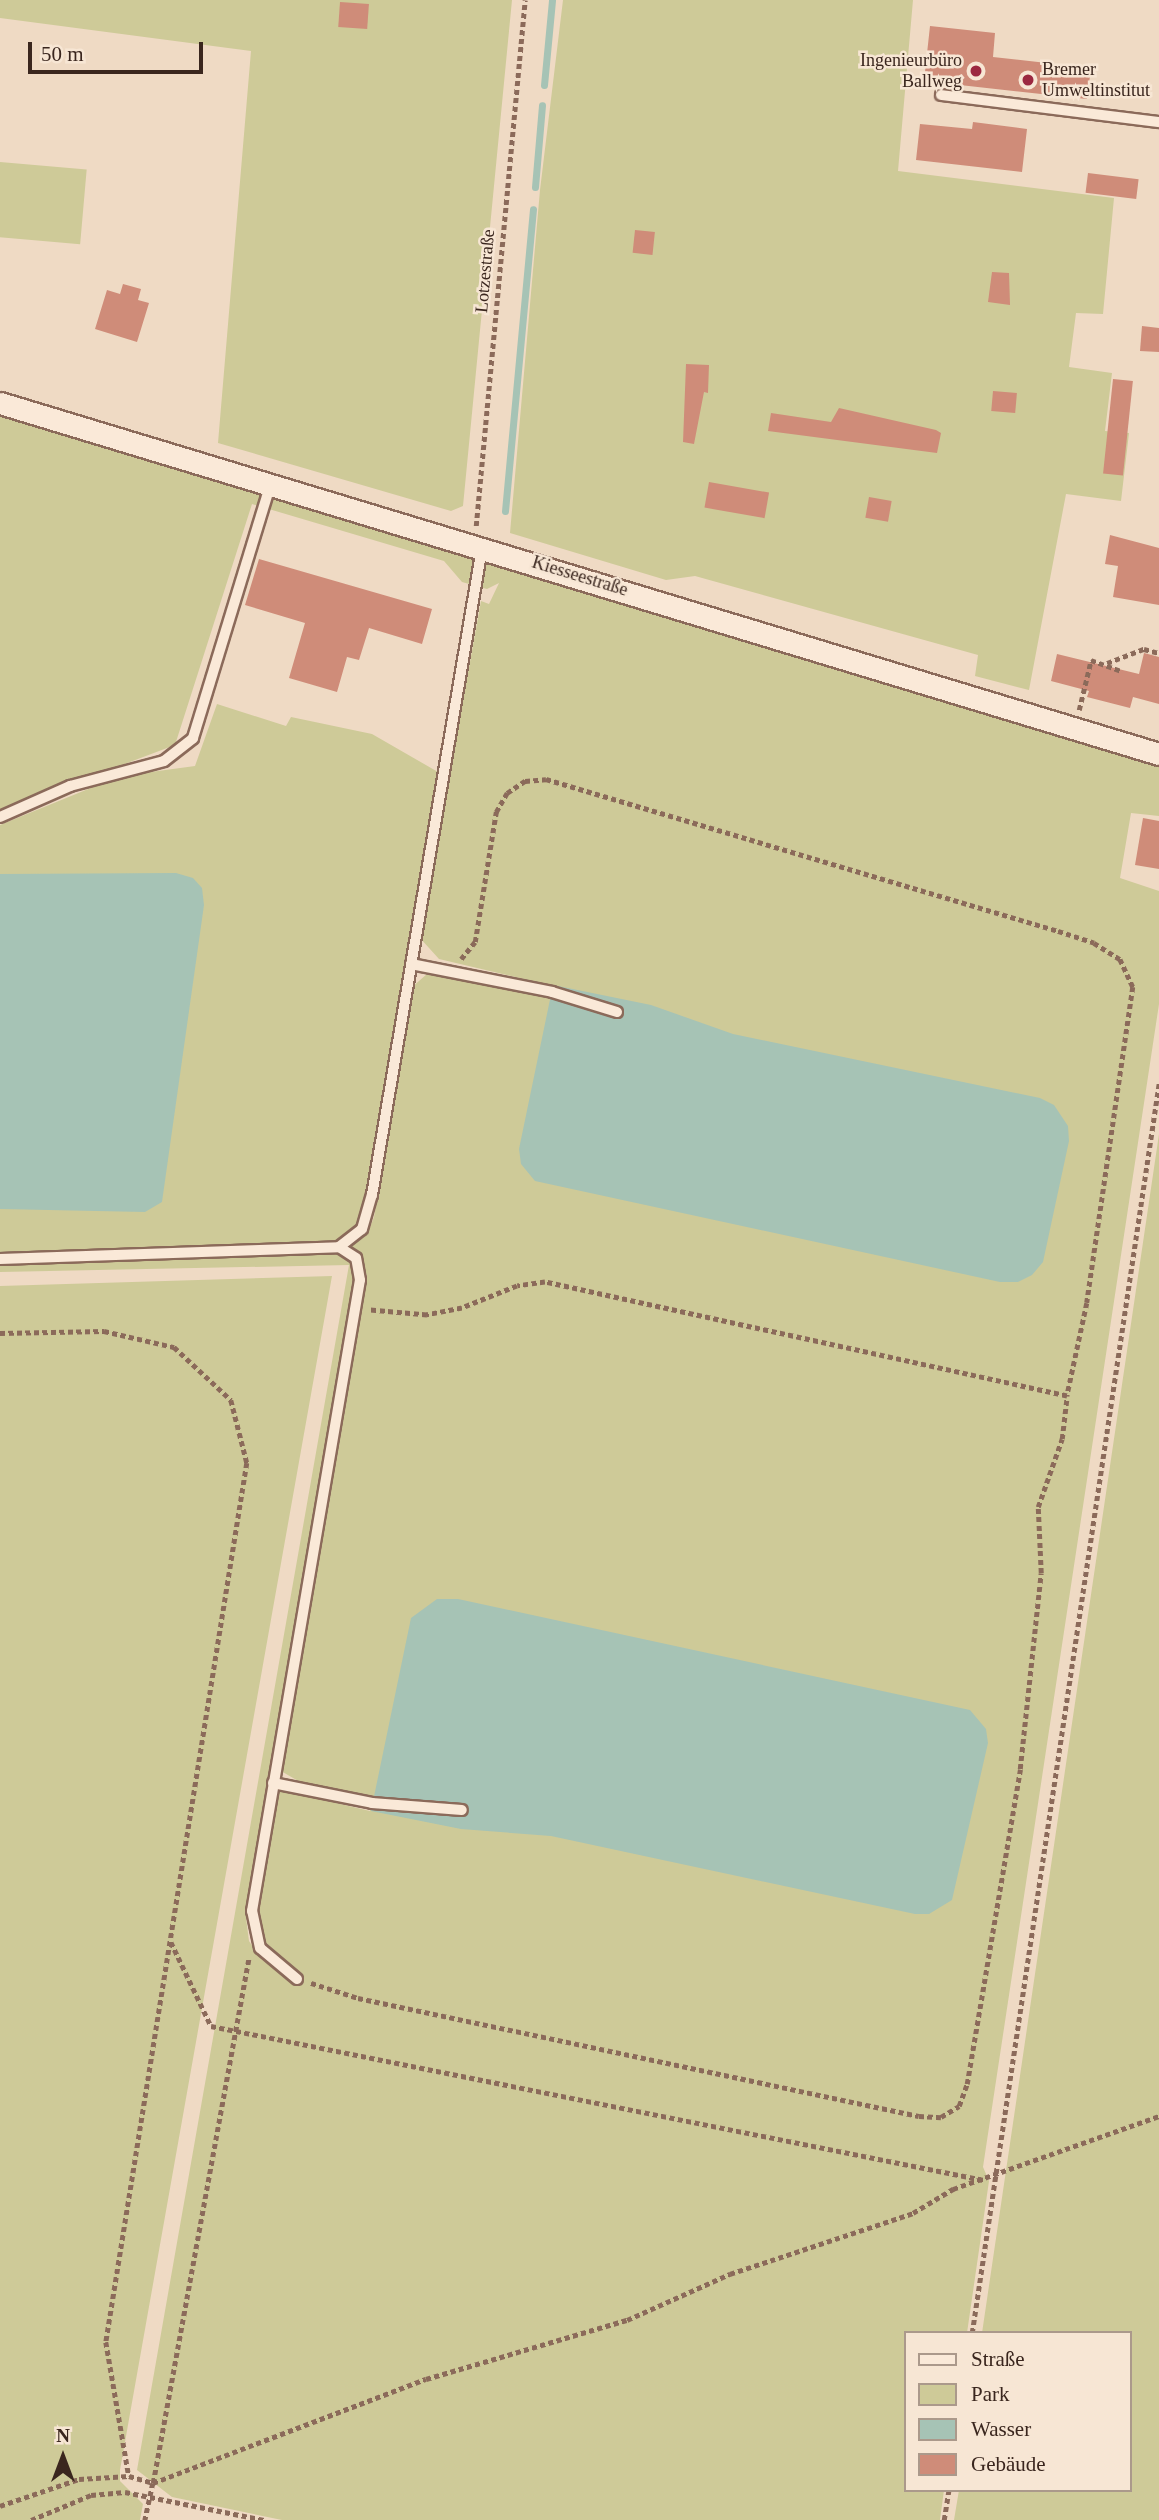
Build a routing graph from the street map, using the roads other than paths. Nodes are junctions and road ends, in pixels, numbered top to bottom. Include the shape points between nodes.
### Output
1 (941, 95) dead end
2 (1159, 122) edge
3 (0, 403) edge
4 (271, 482) junction
5 (478, 545) junction
6 (1159, 754) edge
7 (0, 817) edge
8 (411, 964) junction
9 (617, 1012) dead end
10 (339, 1247) junction
11 (0, 1259) edge
12 (273, 1783) junction
13 (462, 1810) dead end
14 (297, 1979) road end

1 - 2 lane
3 - 4 street, Kiesseestraße
4 - 5 street, Kiesseestraße
4 - 7 lane via 193,738 164,761 70,786
5 - 6 street, Kiesseestraße
5 - 8 lane
8 - 9 lane via 552,992
8 - 10 lane via 369,1212 362,1229
10 - 11 lane
10 - 12 lane via 356,1258 359,1267 354,1309
12 - 13 lane via 372,1803
12 - 14 lane via 252,1911 253,1931 268,1958

